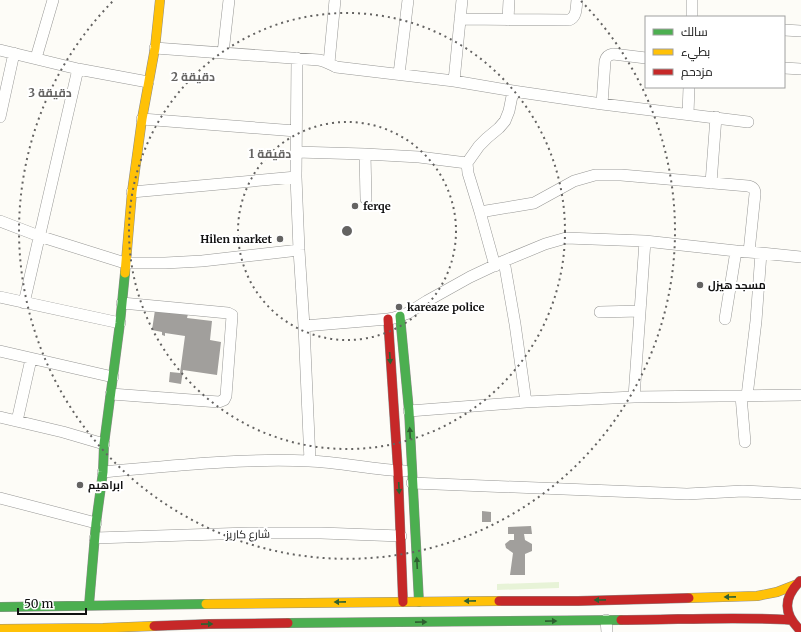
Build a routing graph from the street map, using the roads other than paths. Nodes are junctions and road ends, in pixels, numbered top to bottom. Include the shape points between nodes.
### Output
1 (53, 0) edge
2 (160, 0) edge
3 (229, 0) edge
4 (335, 0) edge
5 (408, 0) edge
6 (462, 0) edge
7 (509, 0) edge
8 (578, 0) edge
9 (692, 0) edge
10 (692, 16) edge
11 (460, 19) junction
12 (508, 20) junction
13 (785, 30) edge
14 (801, 31) edge
15 (155, 48) junction
16 (0, 50) edge
17 (14, 53) junction
18 (223, 53) junction
19 (36, 58) junction
20 (297, 58) junction
21 (645, 58) edge
22 (329, 63) junction
23 (785, 68) edge
24 (78, 69) junction
25 (801, 69) edge
26 (398, 74) junction
27 (454, 80) junction
28 (148, 82) junction
29 (689, 88) edge
30 (513, 91) junction
31 (602, 104) junction
32 (688, 114) junction
33 (0, 117) edge
34 (716, 118) junction
35 (142, 119) junction
36 (748, 122) dead end
37 (296, 131) junction
38 (296, 152) junction
39 (366, 154) junction
40 (467, 164) junction
41 (296, 177) junction
42 (711, 182) junction
43 (132, 192) junction
44 (366, 199) dead end
45 (480, 212) junction
46 (0, 221) edge
47 (39, 236) junction
48 (645, 241) junction
49 (299, 250) junction
50 (736, 251) junction
51 (755, 252) junction
52 (801, 257) edge
53 (125, 263) junction
54 (499, 263) junction
55 (0, 297) edge
56 (24, 303) junction
57 (122, 303) junction
58 (640, 311) junction
59 (600, 312) dead end
60 (400, 316) junction
61 (388, 319) junction
62 (725, 319) dead end
63 (120, 323) junction
64 (304, 326) junction
65 (0, 351) edge
66 (31, 359) junction
67 (113, 377) junction
68 (111, 394) junction
69 (801, 395) edge
70 (744, 396) junction
71 (634, 397) junction
72 (526, 402) junction
73 (409, 411) junction
74 (0, 416) edge
75 (18, 421) junction
76 (745, 442) dead end
77 (104, 444) junction
78 (310, 461) junction
79 (398, 470) junction
80 (412, 471) junction
81 (103, 472) junction
82 (412, 483) junction
83 (801, 494) edge
84 (0, 498) edge
85 (96, 523) junction
86 (401, 536) junction
87 (95, 538) junction
88 (798, 582) edge
89 (757, 596) junction
90 (403, 602) junction
91 (418, 602) junction
92 (89, 605) junction
93 (0, 607) edge
94 (762, 611) junction
95 (606, 620) junction
96 (673, 620) junction
97 (396, 627) edge
98 (259, 628) edge
99 (294, 628) edge
100 (796, 628) edge
101 (0, 629) edge
102 (29, 630) edge
103 (103, 630) edge
104 (607, 632) edge
105 (680, 632) edge

1 - 19 street
2 - 15 main road
3 - 18 street
4 - 22 street
5 - 26 street
6 - 11 street
7 - 12 street
8 - 12 street via 576,14 568,20
9 - 10 street
11 - 12 street
11 - 27 street
13 - 14 street
15 - 18 street
15 - 28 main road
16 - 17 street
17 - 19 street
17 - 33 street
18 - 20 street
19 - 24 street
20 - 22 street
20 - 37 street
21 - 31 street via 613,54 607,57
22 - 26 street
23 - 25 street
24 - 28 street
24 - 47 street
26 - 27 street
27 - 30 street
28 - 35 main road
29 - 32 street
30 - 31 street
30 - 40 street via 505,120 479,146
31 - 32 street
32 - 34 street
34 - 36 street
34 - 42 street
35 - 37 street
35 - 43 main road
37 - 38 street
38 - 39 street
38 - 41 street
39 - 40 street via 419,157
39 - 44 street
40 - 45 street
41 - 43 street
41 - 49 street
42 - 45 street via 595,175 574,181 534,203
42 - 51 street via 754,188
43 - 53 main road
45 - 54 street
46 - 47 street
47 - 53 street
47 - 56 street
48 - 50 street
48 - 54 street via 566,238
48 - 58 street
49 - 53 street via 202,261
49 - 64 street
50 - 51 street
50 - 62 street
51 - 52 street
51 - 70 street via 756,321
53 - 57 main road
54 - 60 street
54 - 72 street via 516,324
55 - 56 street
56 - 63 street
57 - 63 main road
57 - 68 street via 232,315 226,396 219,402
58 - 59 street
58 - 71 street
60 - 61 street
60 - 73 main road
61 - 64 street
61 -> 79 main road
63 - 67 main road
64 - 78 street
65 - 66 street
66 - 67 street
66 - 75 street
67 - 68 main road
68 - 77 main road
69 - 70 street
70 - 71 street
70 - 76 street
71 - 72 street
72 - 73 street
80 -> 73 main road
74 - 75 street
75 - 77 street
77 - 81 main road
78 - 79 street
78 - 81 street via 247,461
79 - 80 street
79 -> 86 main road
80 - 82 main road
81 - 85 main road
82 - 83 street via 688,494 743,491
91 -> 82 main road
84 - 85 street
85 - 87 main road
86 - 87 street, شارع كاريز via 249,533
86 - 90 main road
87 - 92 main road
88 - 89 main road via 776,592
88 - 100 main road via 791,591 787,606
89 -> 91 main road
89 - 94 main road via 762,601
90 - 91 main road
90 -> 92 main road
92 - 93 main road
94 - 96 main road
94 - 100 main road
95 - 96 main road
97 -> 95 main road
95 - 104 street
96 - 105 street
97 - 99 main road
98 - 99 main road
103 -> 98 main road
101 - 102 main road
102 - 103 main road

